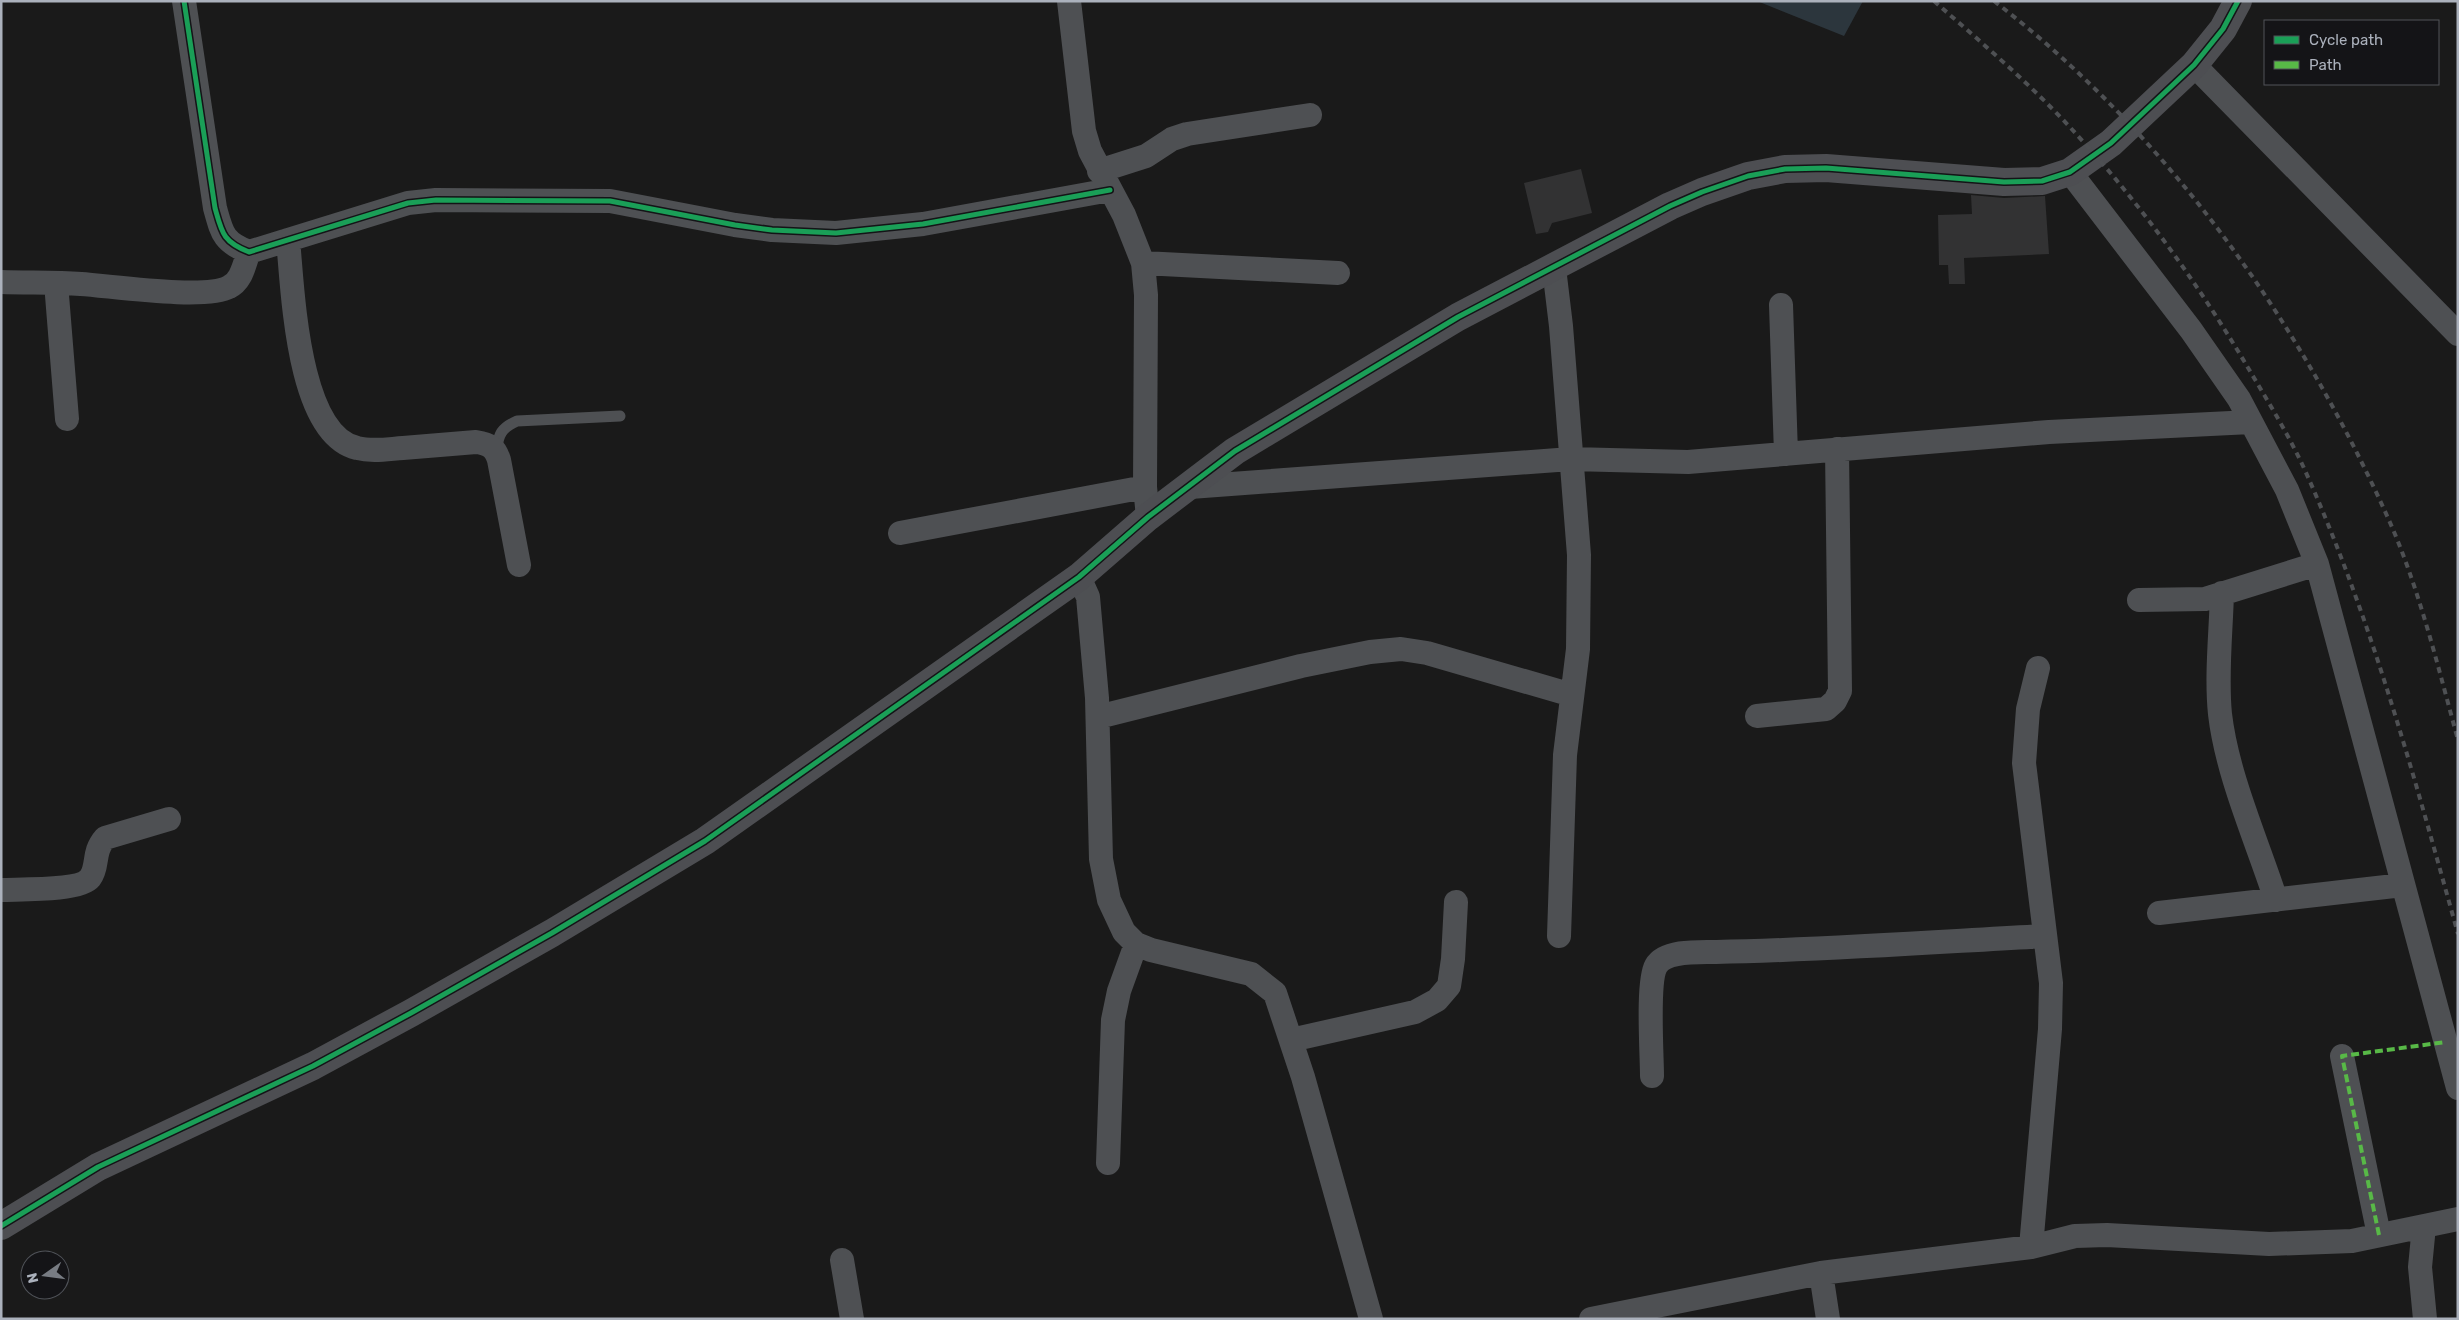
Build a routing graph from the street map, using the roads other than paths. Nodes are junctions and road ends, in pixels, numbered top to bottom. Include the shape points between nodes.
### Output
1 (184, 1) edge
2 (1069, 1) edge
3 (2238, 1) edge
4 (2194, 65) junction
5 (1310, 115) dead end
6 (2070, 172) junction
7 (1104, 180) junction
8 (288, 240) junction
9 (249, 252) junction
10 (1143, 263) junction
11 (1554, 268) junction
12 (1338, 274) dead end
13 (1, 282) edge
14 (56, 283) junction
15 (1781, 305) dead end
16 (2458, 334) edge
17 (620, 416) dead end
18 (67, 419) dead end
19 (2251, 422) junction
20 (1836, 449) junction
21 (496, 450) junction
22 (1786, 454) junction
23 (1571, 459) junction
24 (1145, 487) junction
25 (1190, 487) junction
26 (1148, 517) junction
27 (900, 533) dead end
28 (2317, 564) junction
29 (520, 565) dead end
30 (1079, 577) junction
31 (2222, 593) junction
32 (2139, 600) dead end
33 (2038, 668) dead end
34 (1572, 695) junction
35 (1756, 716) dead end
36 (1098, 717) junction
37 (169, 820) dead end
38 (2403, 885) junction
39 (1, 890) edge
40 (2276, 900) junction
41 (1456, 902) dead end
42 (2159, 913) dead end
43 (1559, 936) dead end
44 (2045, 936) junction
45 (1136, 944) junction
46 (1291, 1040) junction
47 (2342, 1056) dead end
48 (1652, 1076) dead end
49 (2458, 1088) edge
50 (1108, 1163) dead end
51 (2458, 1219) edge
52 (1, 1226) edge
53 (2424, 1226) junction
54 (2379, 1236) junction
55 (2031, 1247) junction
56 (842, 1260) dead end
57 (1821, 1273) junction
58 (1696, 1308) edge
59 (852, 1319) edge
60 (1371, 1319) edge
61 (1591, 1319) edge
62 (1828, 1319) edge
63 (2425, 1319) edge

1 - 9 street via 215,208 222,234 232,246
2 - 7 street via 1080,113 1090,151
3 - 4 street via 2223,29
4 - 6 street via 2111,143
4 - 16 street
5 - 7 street via 1187,134 1172,139
6 - 11 street via 2042,180 2004,182 1826,168 1786,169 1748,176 1670,206
6 - 19 street via 2191,330 2239,399
7 - 8 street via 923,224 836,233 772,230 610,201 436,200 408,203
7 - 10 street via 1124,215
8 - 9 street
8 - 21 street via 304,365 321,414 342,441 356,448 373,450 476,442
9 - 14 street via 239,278 229,288 159,291
10 - 12 street
10 - 24 street via 1146,295
11 - 23 street
11 - 25 street via 1458,317 1235,450
13 - 14 street
14 - 18 street
15 - 22 street
17 - 21 lane via 517,421 505,426 499,434
19 - 20 street via 2049,432
19 - 28 street via 2286,490
20 - 22 street
20 - 35 street via 1840,691 1835,702 1826,709
21 - 29 street
22 - 23 street via 1688,462
23 - 25 street
23 - 34 street via 1579,555 1578,649
24 - 26 street
24 - 27 street
25 - 26 street
26 - 30 street
28 - 31 street
28 - 38 street
30 - 36 street via 1088,597
30 - 52 street via 705,841 411,1014 313,1066 98,1167
31 - 32 street via 2204,599
31 - 40 street via 2220,712 2224,738
33 - 44 street via 2028,709 2024,764
34 - 36 street via 1427,653 1401,649 1301,666
34 - 43 street via 1565,755
36 - 45 street via 1101,860 1109,900 1124,932
37 - 39 street via 105,838 96,853 90,878 84,883
38 - 40 street
38 - 49 street
40 - 42 street
41 - 46 street via 1449,986 1437,1000 1414,1012
44 - 48 street via 1802,950 1686,952 1665,958 1656,966 1652,983
44 - 55 street via 2051,983 2050,1029
45 - 46 street via 1251,974 1275,993
45 - 50 street via 1119,991 1113,1020
46 - 60 street
47 - 54 street
51 - 53 street
53 - 54 street
53 - 63 street via 2420,1267
54 - 55 street via 2352,1241 2269,1244 2107,1234 2083,1235
55 - 57 street
56 - 59 street
57 - 58 street
57 - 62 street
58 - 61 street

